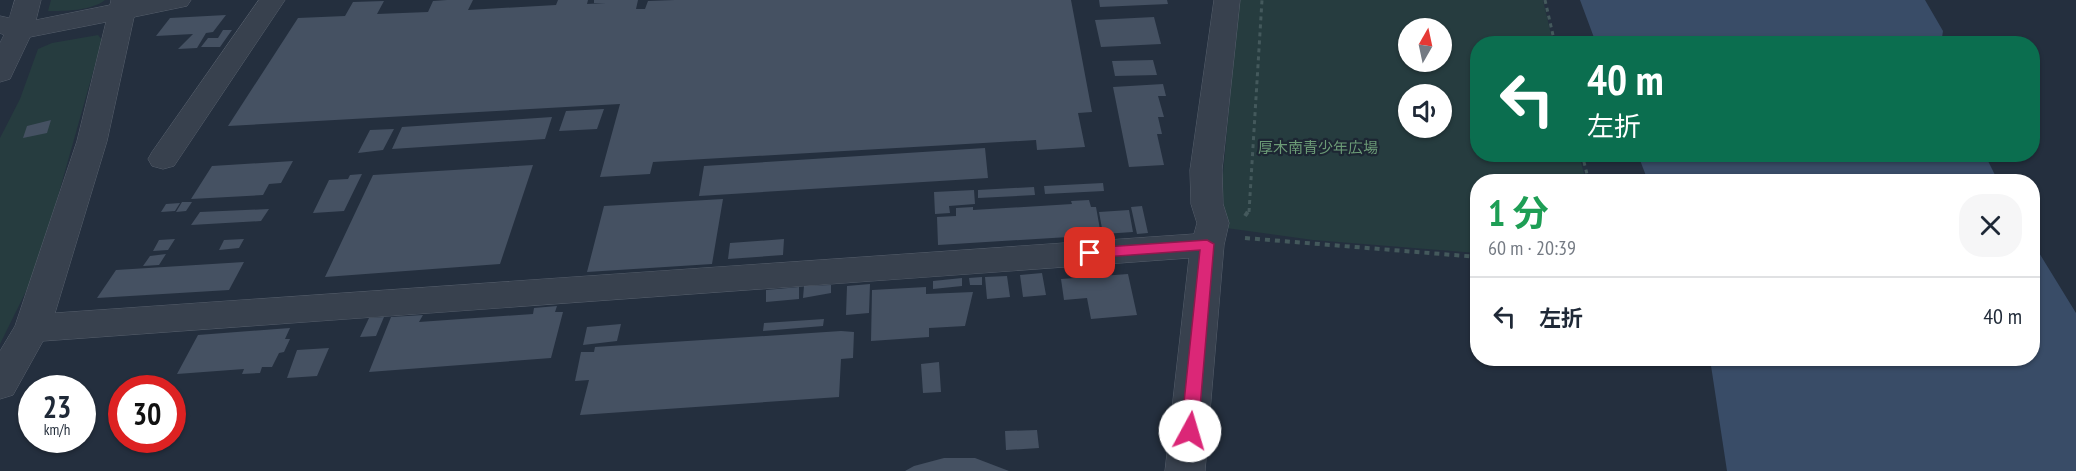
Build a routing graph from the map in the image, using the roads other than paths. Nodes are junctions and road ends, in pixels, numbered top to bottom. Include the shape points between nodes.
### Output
1 (28, 0) edge
2 (178, 0) edge
3 (272, 0) edge
4 (1227, 0) edge
5 (122, 6) edge
6 (10, 27) edge
7 (0, 73) edge
8 (163, 159) dead end
9 (1210, 234) junction
10 (32, 328) junction
11 (0, 384) edge
12 (1185, 471) edge

1 - 6 street
2 - 5 street
3 - 8 street
4 - 9 street via 1206,170
5 - 6 street
5 - 10 street via 92,141
6 - 7 street
9 - 10 street
9 - 12 street
10 - 11 street

